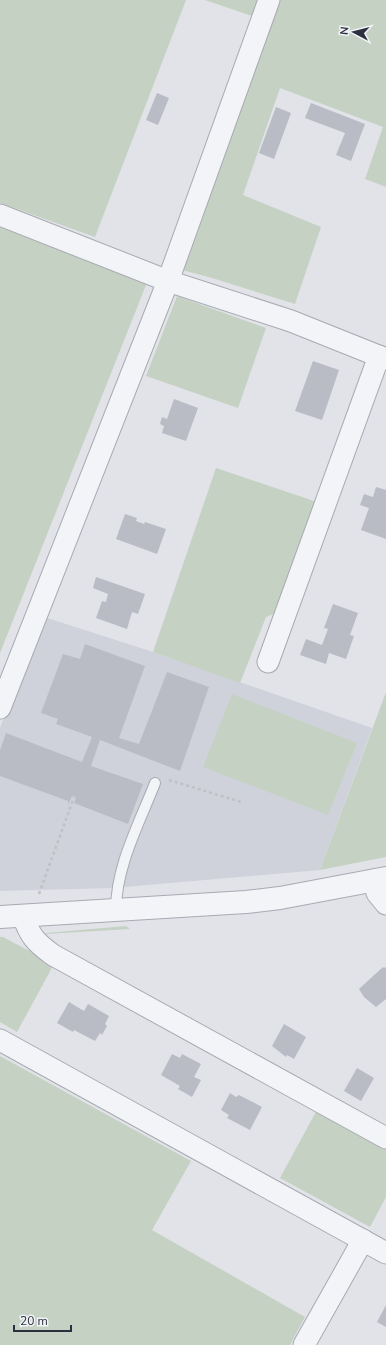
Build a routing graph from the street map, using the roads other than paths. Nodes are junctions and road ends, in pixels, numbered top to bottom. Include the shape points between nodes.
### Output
1 (269, 0) edge
2 (0, 215) edge
3 (168, 281) junction
4 (383, 357) edge
5 (268, 662) dead end
6 (0, 708) edge
7 (155, 783) road end
8 (380, 879) edge
9 (386, 904) edge
10 (116, 910) junction
11 (22, 916) junction
12 (0, 917) edge
13 (0, 1040) edge
14 (386, 1138) edge
15 (363, 1240) junction
16 (386, 1253) edge
17 (304, 1345) edge

1 - 3 street
2 - 3 street
3 - 4 street via 291,321
3 - 6 street
4 - 5 street
7 - 10 lane via 122,869 117,888
8 - 9 street via 377,893
8 - 10 street via 280,898
10 - 11 street
11 - 12 street
11 - 14 street via 30,935 53,955
13 - 15 street
15 - 16 street
15 - 17 street

